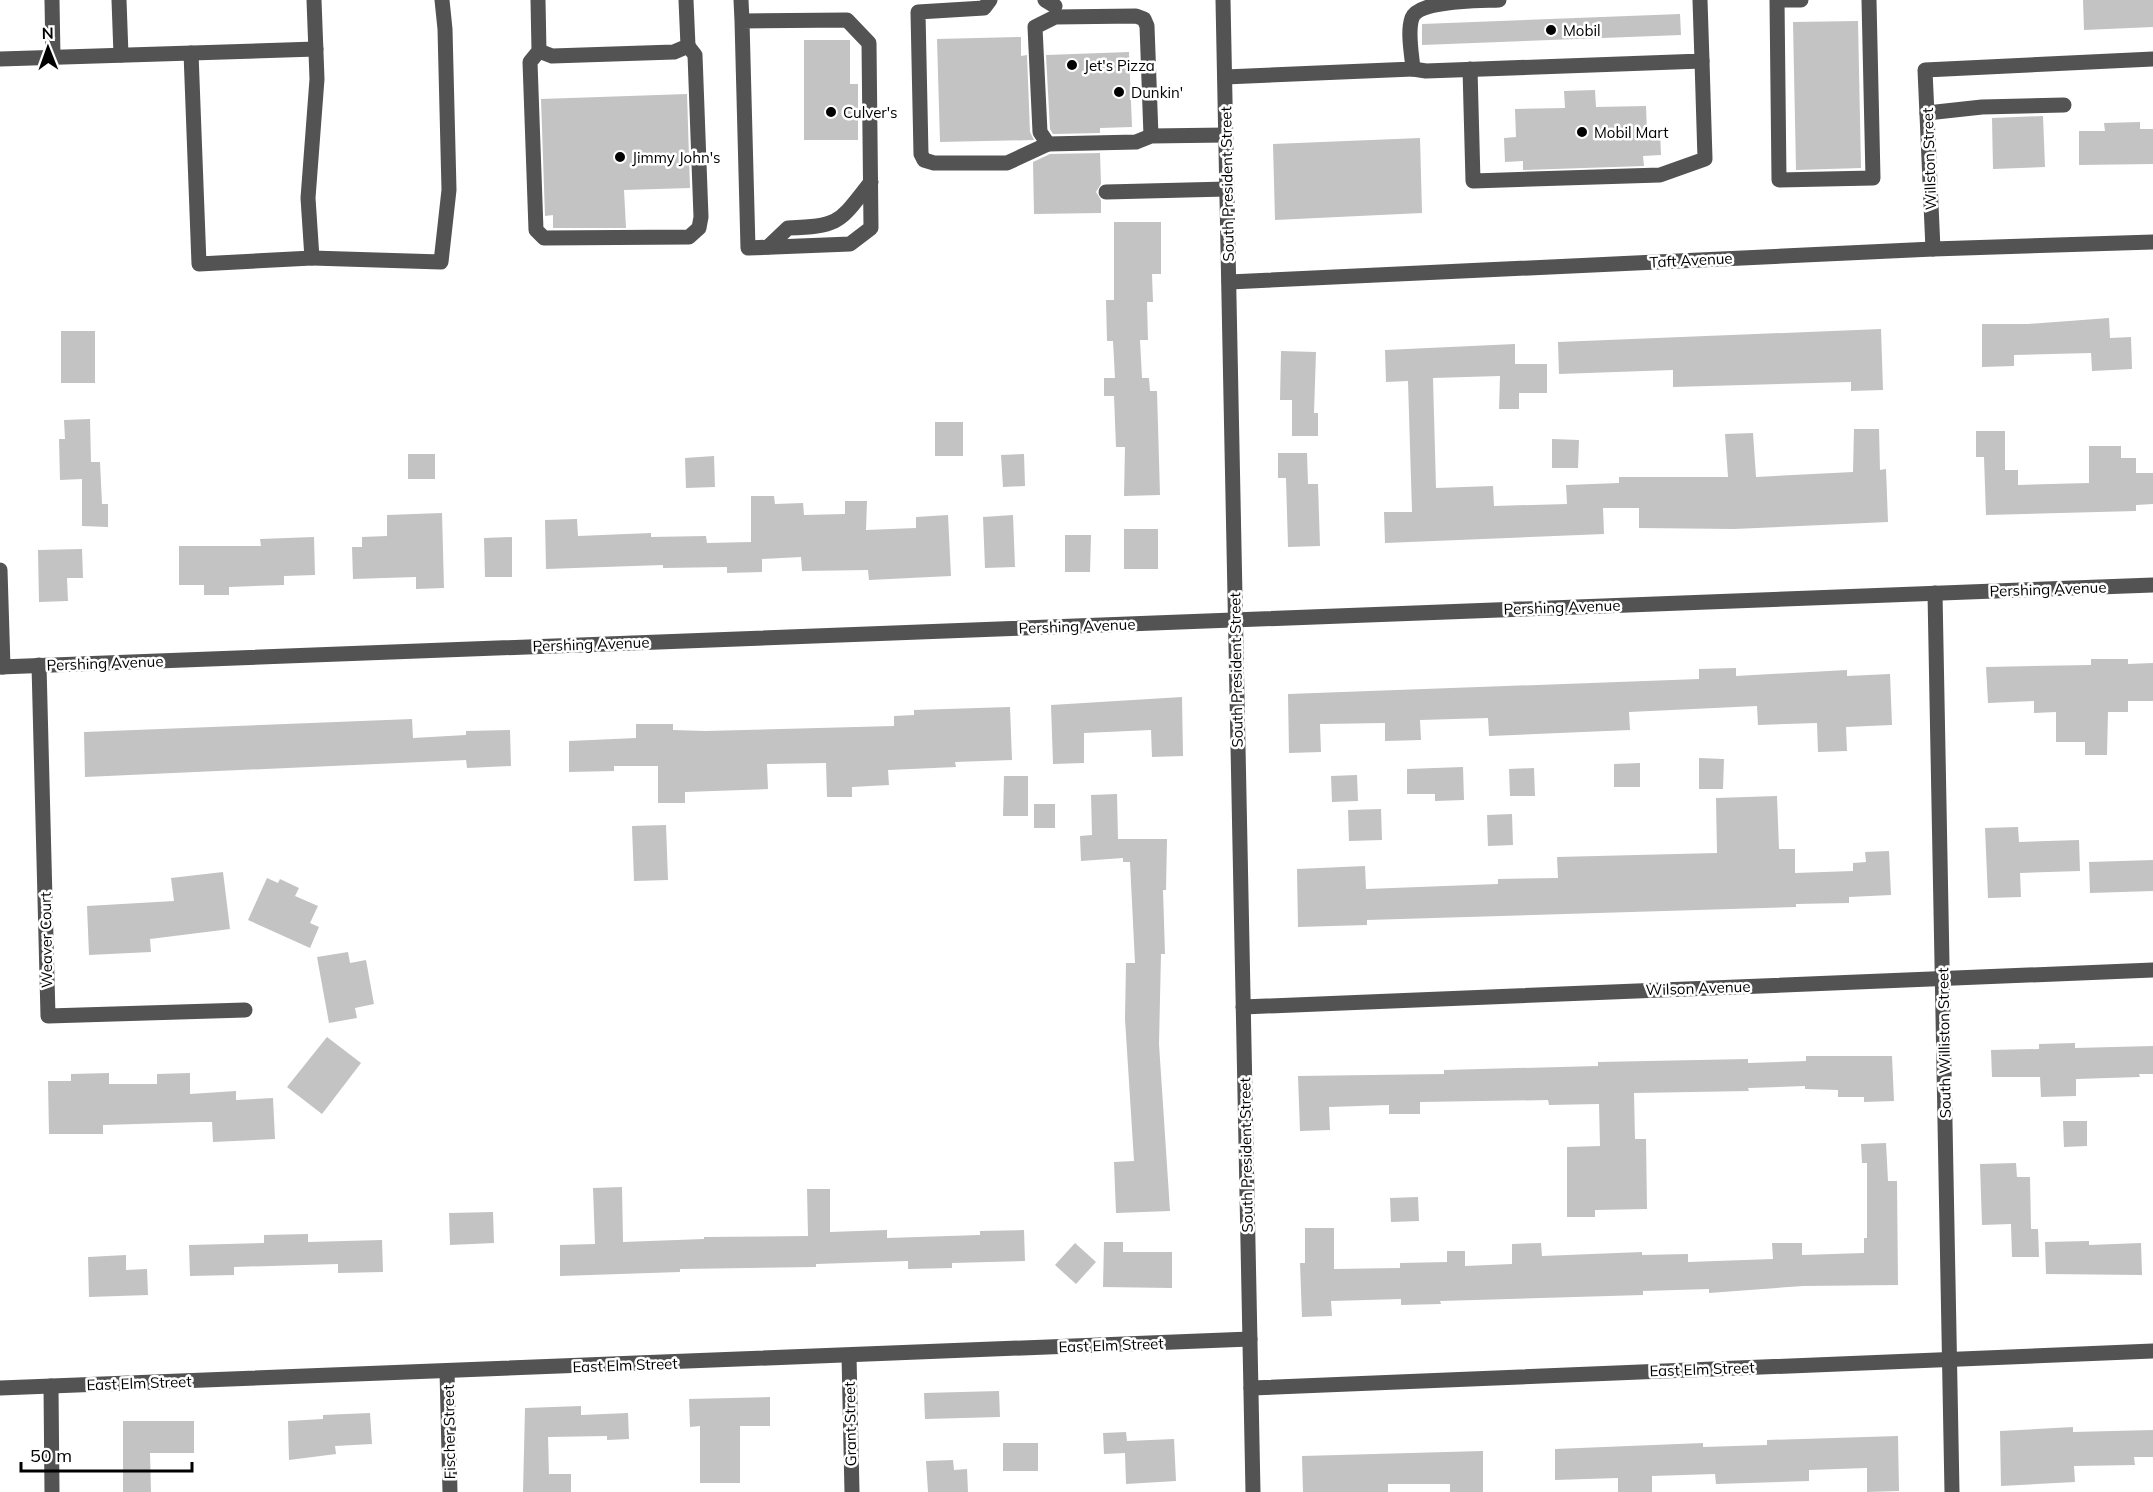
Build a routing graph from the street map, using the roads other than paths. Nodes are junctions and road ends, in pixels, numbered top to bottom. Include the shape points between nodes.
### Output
1 (52, 0) edge
2 (118, 0) edge
3 (314, 0) edge
4 (442, 0) edge
5 (538, 0) edge
6 (686, 0) edge
7 (741, 0) edge
8 (990, 0) edge
9 (1223, 0) edge
10 (1499, 0) edge
11 (1700, 0) edge
12 (1801, 0) edge
13 (1869, 0) edge
14 (935, 5) edge
15 (1054, 6) edge
16 (742, 21) junction
17 (688, 46) junction
18 (316, 49) junction
19 (539, 51) junction
20 (191, 53) junction
21 (121, 55) junction
22 (53, 57) junction
23 (0, 58) edge
24 (2153, 59) edge
25 (1702, 61) junction
26 (1413, 69) junction
27 (1470, 69) junction
28 (1225, 77) junction
29 (2064, 105) dead end
30 (1927, 113) junction
31 (1226, 135) junction
32 (1151, 136) junction
33 (1048, 144) junction
34 (871, 182) junction
35 (1227, 189) junction
36 (1106, 192) dead end
37 (2153, 242) edge
38 (768, 247) junction
39 (1933, 249) junction
40 (312, 258) junction
41 (1229, 282) junction
42 (0, 570) edge
43 (2153, 585) edge
44 (1935, 593) junction
45 (1235, 620) junction
46 (39, 665) junction
47 (1, 667) edge
48 (2153, 970) edge
49 (1942, 978) junction
50 (1243, 1007) junction
51 (245, 1010) dead end
52 (1250, 1339) junction
53 (2153, 1351) edge
54 (849, 1356) junction
55 (1949, 1359) junction
56 (447, 1371) junction
57 (51, 1386) junction
58 (0, 1388) edge
59 (1251, 1388) junction
60 (52, 1492) edge
61 (450, 1492) edge
62 (852, 1492) edge
63 (1253, 1492) edge
64 (1952, 1492) edge

1 - 22 street
2 - 21 street
3 - 18 street
4 - 40 street via 449,190 441,262
5 - 19 street
6 - 17 street
7 - 16 street
8 - 14 street via 984,8
9 - 28 street, South President Street
10 - 26 street via 1432,3 1418,9 1412,19
11 - 25 street
12 - 13 street via 1777,0 1779,180 1874,177
14 - 33 street via 918,12 924,160 1007,163
15 - 32 street via 1144,19
15 - 33 street via 1035,27 1040,132
16 - 34 street via 847,20 869,43
16 - 38 street via 748,248
17 - 19 street via 674,52 552,56
17 - 19 street via 695,55 702,217 699,228 689,237 544,238 536,231 530,62
18 - 20 street
18 - 40 street via 308,198
20 - 21 street
20 - 40 street via 199,264
21 - 22 street
22 - 23 street
24 - 30 street, Willston Street via 1926,69
25 - 27 street
25 - 27 street via 1705,159 1660,175 1473,181
26 - 27 street
26 - 28 street
28 - 31 street, South President Street
29 - 30 street via 1982,106
30 - 39 street, Willston Street
31 - 32 street
31 - 35 street, South President Street
32 - 33 street via 1136,142
34 - 38 street via 839,221 823,227 788,228
34 - 38 street via 871,228 850,244
35 - 36 street
35 - 41 street, South President Street
37 - 39 street, Taft Avenue
39 - 41 street, Taft Avenue
41 - 45 street, South President Street
42 - 47 street
43 - 44 street, Pershing Avenue
44 - 45 street, Pershing Avenue
44 - 49 street, South Williston Street
45 - 46 street, Pershing Avenue
45 - 50 street, South President Street
46 - 47 street, Pershing Avenue
46 - 51 street, Weaver Court via 48,1016
48 - 49 street, Wilson Avenue
49 - 50 street, Wilson Avenue
49 - 55 street, South Williston Street
50 - 52 street, South President Street
52 - 54 street, East Elm Street
52 - 59 street, South President Street
53 - 55 street, East Elm Street
54 - 56 street, East Elm Street
54 - 62 street, Grant Street
55 - 59 street, East Elm Street
55 - 64 street, South Williston Street
56 - 57 street, East Elm Street
56 - 61 street, Fischer Street
57 - 58 street, East Elm Street
57 - 60 street
59 - 63 street

